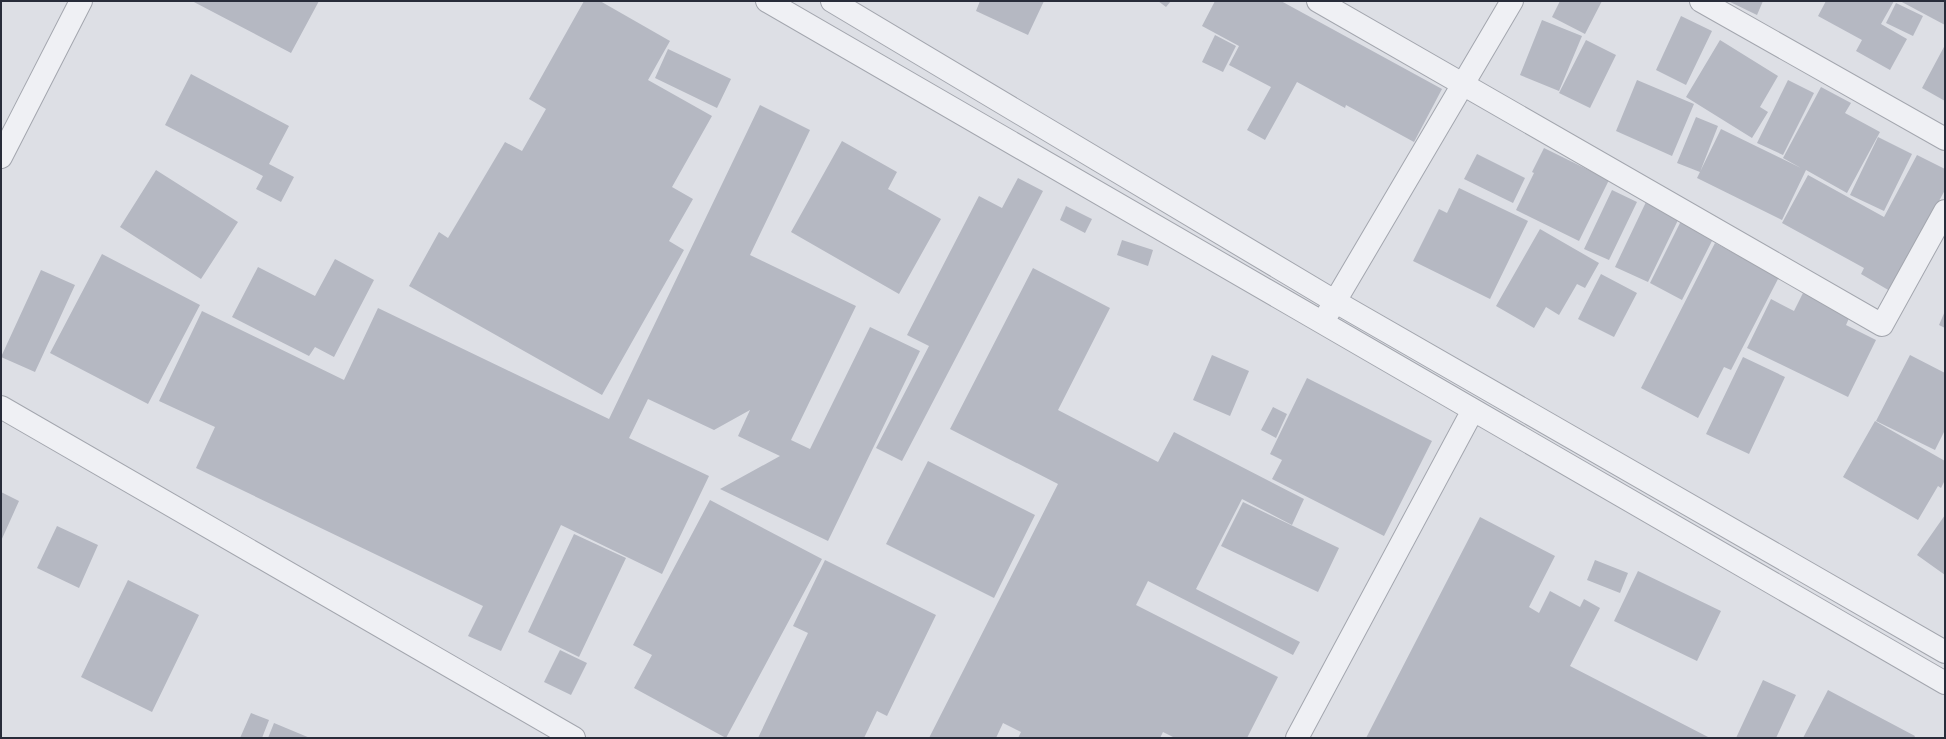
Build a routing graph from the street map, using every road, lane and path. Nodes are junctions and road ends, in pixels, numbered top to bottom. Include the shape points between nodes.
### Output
1 (81, 1) edge
2 (767, 1) edge
3 (832, 1) edge
4 (1318, 1) edge
5 (1512, 1) edge
6 (1701, 1) edge
7 (1463, 85) junction
8 (1945, 139) edge
9 (1, 157) edge
10 (1945, 212) edge
11 (1336, 302) junction
12 (1322, 323) junction
13 (1, 407) edge
14 (1473, 410) junction
15 (1945, 652) edge
16 (1945, 683) edge
17 (574, 738) edge
18 (1297, 738) edge

1 - 9 street
2 - 12 street
3 - 11 street
4 - 7 street
5 - 7 street
6 - 8 street
7 - 10 street via 1882,325
7 - 11 street
11 - 12 street
11 - 15 street
12 - 14 street
13 - 17 street
14 - 16 street
14 - 18 street

